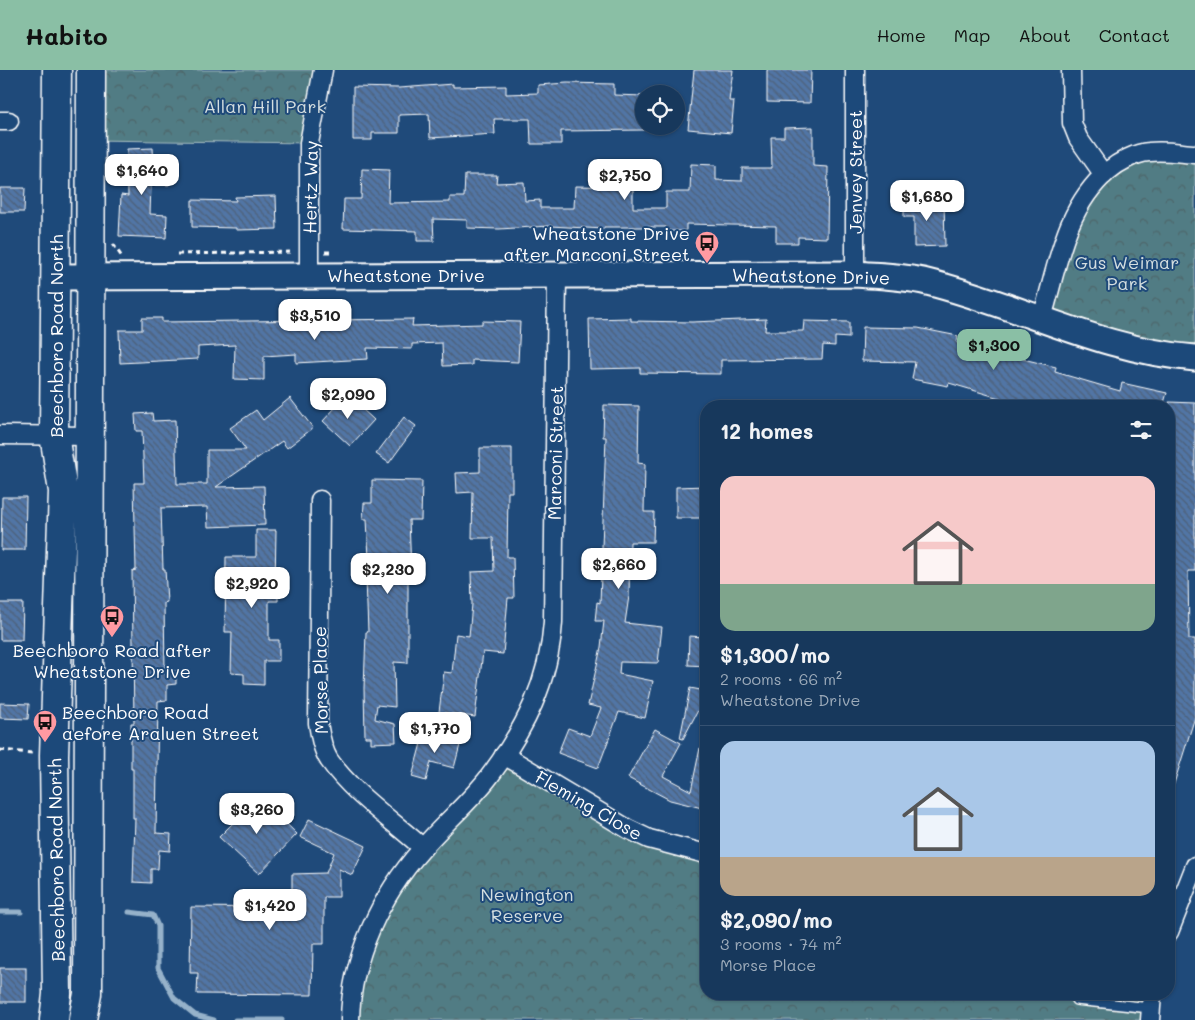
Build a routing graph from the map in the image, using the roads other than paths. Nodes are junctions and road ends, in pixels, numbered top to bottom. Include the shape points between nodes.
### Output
1 (57, 70) edge
2 (90, 70) edge
3 (323, 70) edge
4 (855, 70) edge
5 (1071, 70) edge
6 (1195, 154) edge
7 (1104, 175) junction
8 (855, 274) junction
9 (558, 275) junction
10 (56, 276) junction
11 (89, 276) junction
12 (309, 276) junction
13 (1042, 318) junction
14 (1195, 358) edge
15 (0, 435) edge
16 (54, 435) junction
17 (90, 436) junction
18 (320, 500) dead end
19 (504, 755) junction
20 (423, 848) junction
21 (700, 852) edge
22 (1195, 866) edge
23 (1175, 917) edge
24 (1076, 1000) dead end
25 (1151, 1007) edge
26 (54, 1020) edge
27 (83, 1020) edge
28 (350, 1020) edge

1 - 10 main road, Beechboro Road North
2 - 11 main road, Beechboro Road North
3 - 12 street, Hertz Way via 309,143
4 - 8 street, Jenvey Street
5 - 7 street via 1072,123 1078,138
6 - 7 street via 1148,152 1117,164
7 - 13 street via 1091,186 1071,218
8 - 9 street, Wheatstone Drive
8 - 13 street, Wheatstone Drive via 926,281
9 - 12 street, Wheatstone Drive
9 - 19 street, Marconi Street via 552,644 540,690
10 - 11 street, Wheatstone Drive
10 - 16 main road, Beechboro Road North
11 - 12 street, Wheatstone Drive
11 - 17 main road, Beechboro Road North
13 - 14 street, Wheatstone Drive via 1146,351
15 - 16 street
16 - 17 street
16 - 26 main road, Beechboro Road North via 63,491 54,755 57,994
17 - 27 main road, Beechboro Road North via 88,994
18 - 20 street, Morse Place via 318,723 322,745 328,759 353,786
19 - 20 street, Marconi Street via 488,778
19 - 21 street, Fleming Close via 628,829 658,842
20 - 28 street, Marconi Street via 390,893 364,944 355,975
22 - 23 street
24 - 25 lane

